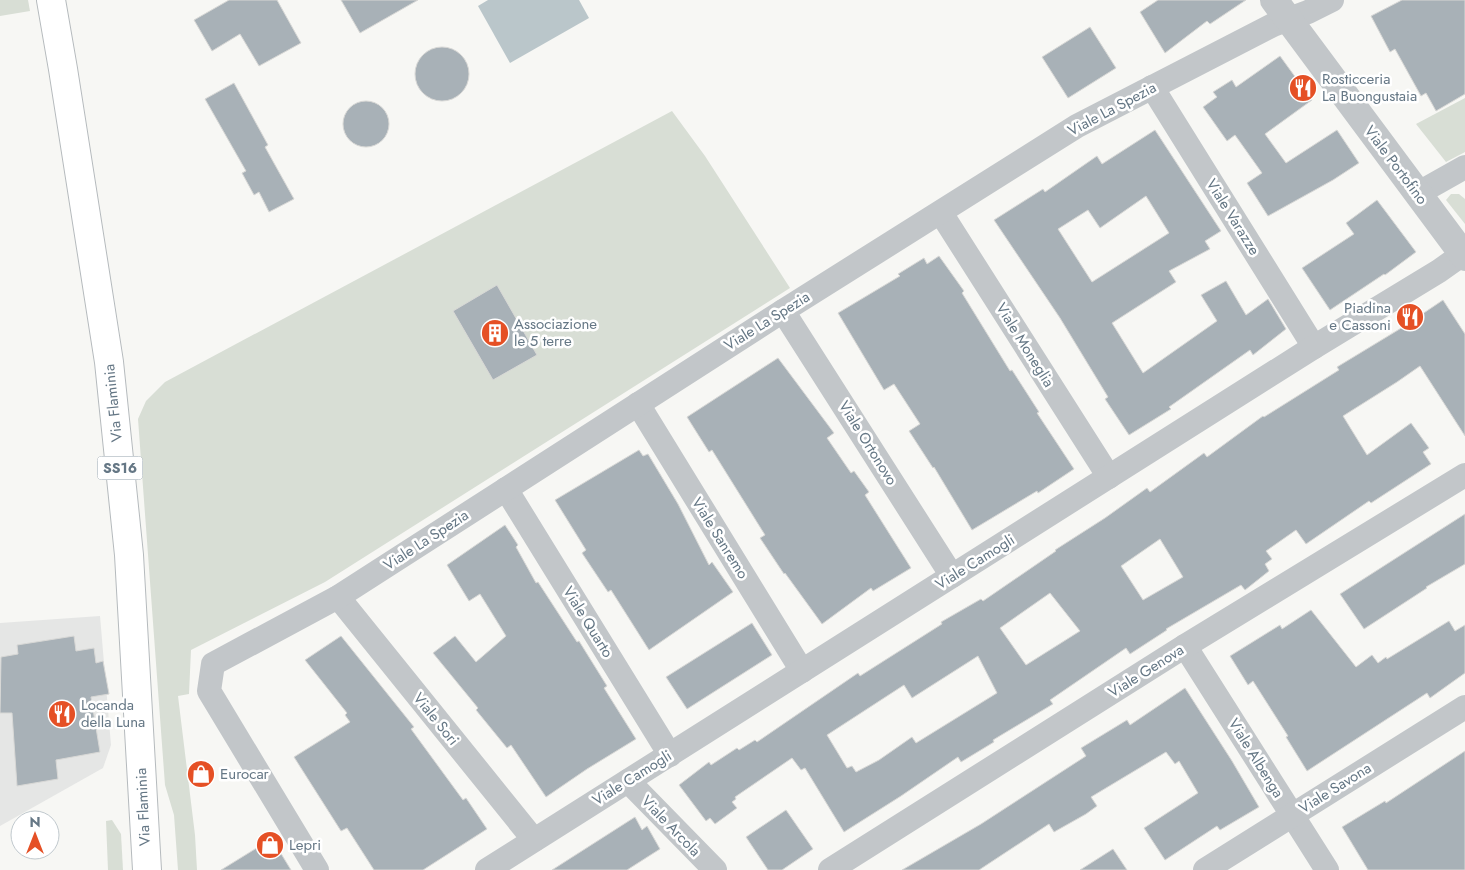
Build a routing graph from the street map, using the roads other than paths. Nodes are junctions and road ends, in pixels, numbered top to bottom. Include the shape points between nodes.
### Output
1 (51, 0) edge
2 (1332, 0) edge
3 (1281, 10) edge
4 (1152, 87) junction
5 (1465, 167) edge
6 (1417, 194) junction
7 (941, 213) junction
8 (1464, 256) edge
9 (783, 310) junction
10 (1314, 348) junction
11 (638, 404) junction
12 (1465, 475) edge
13 (1109, 477) junction
14 (506, 489) junction
15 (952, 576) junction
16 (338, 597) junction
17 (1185, 646) junction
18 (802, 671) junction
19 (1465, 707) edge
20 (670, 755) junction
21 (628, 781) junction
22 (1292, 815) junction
23 (534, 840) junction
24 (147, 870) edge
25 (317, 870) edge
26 (487, 870) edge
27 (715, 870) edge
28 (830, 870) edge
29 (1205, 870) edge
30 (1327, 870) edge

1 - 24 main road, Via Flaminia / SS16 via 108,362 130,554
2 - 3 street, Viale La Spezia via 1308,12
3 - 4 street, Viale La Spezia via 1273,25
3 - 6 street, Viale Portofino
4 - 7 street, Viale La Spezia via 1077,126
4 - 10 street, Viale Varazze
5 - 6 street
6 - 8 street, Viale Portofino
7 - 9 street, Viale La Spezia
7 - 13 street, Viale Moneglia
8 - 10 street, Viale Camogli
9 - 11 street, Viale La Spezia
9 - 15 street, Viale Ortonovo
10 - 13 street, Viale Camogli
11 - 14 street, Viale La Spezia
11 - 18 street, Viale Sanremo
12 - 17 street, Viale Genova
13 - 15 street, Viale Camogli
14 - 16 street, Viale La Spezia
14 - 20 street, Viale Quarto
15 - 18 street, Viale Camogli
16 - 23 street, Viale Sori
16 - 25 street, Viale La Spezia via 214,664 209,691
17 - 22 street, Viale Albenga
17 - 28 street, Viale Genova
18 - 20 street, Viale Camogli
19 - 22 street, Viale Savona
20 - 21 street, Viale Camogli
21 - 23 street, Viale Camogli
21 - 27 street, Viale Arcola
22 - 29 street, Viale Savona
22 - 30 street, Viale Albenga
23 - 26 street, Viale Camogli

